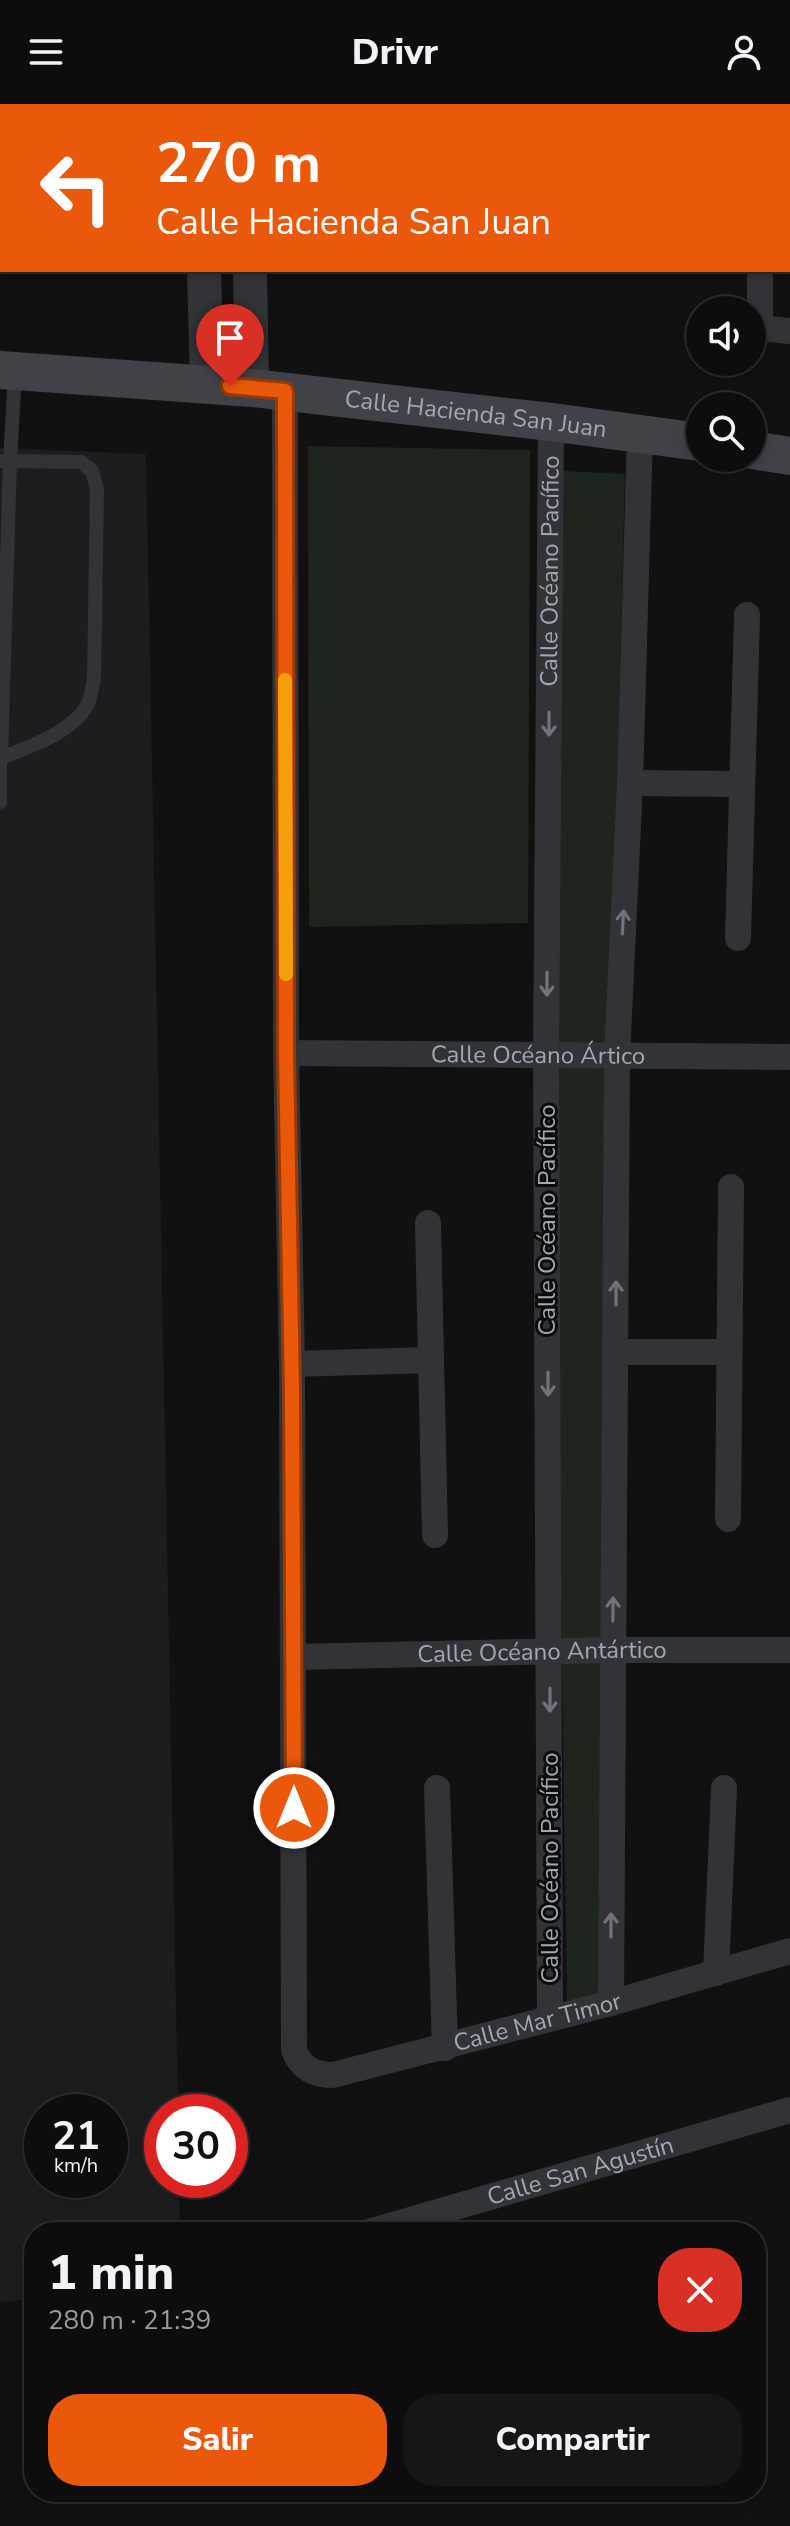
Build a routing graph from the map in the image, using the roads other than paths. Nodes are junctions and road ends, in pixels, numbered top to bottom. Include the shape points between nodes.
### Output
1 (204, 272) edge
2 (250, 272) edge
3 (760, 272) edge
4 (790, 331) edge
5 (8, 371) edge
6 (207, 383) junction
7 (268, 390) junction
8 (551, 422) junction
9 (640, 433) junction
10 (686, 440) edge
11 (766, 452) edge
12 (790, 456) edge
13 (5, 461) edge
14 (747, 615) dead end
15 (0, 758) edge
16 (630, 783) junction
17 (741, 784) junction
18 (0, 802) edge
19 (738, 938) dead end
20 (286, 1053) junction
21 (546, 1056) junction
22 (617, 1056) junction
23 (790, 1057) edge
24 (731, 1187) dead end
25 (428, 1223) dead end
26 (615, 1352) junction
27 (729, 1352) junction
28 (431, 1360) junction
29 (292, 1364) junction
30 (728, 1519) dead end
31 (435, 1535) dead end
32 (612, 1650) junction
33 (790, 1650) edge
34 (550, 1652) junction
35 (294, 1657) junction
36 (437, 1788) dead end
37 (724, 1788) dead end
38 (790, 1951) edge
39 (716, 1973) junction
40 (611, 2003) junction
41 (550, 2017) junction
42 (445, 2048) junction
43 (790, 2110) edge
44 (404, 2222) edge

1 - 6 street
2 - 7 street
3 - 4 street via 760,328
5 - 6 main road, Calle Hacienda San Juan
5 - 13 lane
6 - 7 main road, Calle Hacienda San Juan
7 - 8 main road, Calle Hacienda San Juan
7 - 20 street
8 - 9 main road, Calle Hacienda San Juan
8 -> 21 street, Calle Océano Pacífico
9 - 10 main road, Calle Hacienda San Juan
9 - 16 street
11 - 12 main road
13 - 15 lane
13 - 15 lane via 81,462 92,471 97,489 94,679 88,704 66,726 41,743
14 - 17 street
15 - 18 lane
16 - 17 street
22 -> 16 street
17 - 19 street
20 - 21 street, Calle Océano Ártico
20 - 29 street
21 - 22 street, Calle Océano Ártico
21 -> 34 street, Calle Océano Pacífico
22 - 23 street, Calle Océano Ártico
26 -> 22 street
24 - 27 street
25 - 28 street
26 - 27 street
32 -> 26 street
27 - 30 street
28 - 29 street
28 - 31 street
29 - 35 street
32 - 33 street, Calle Océano Antártico
32 - 34 street, Calle Océano Antártico
40 -> 32 street
34 - 35 street, Calle Océano Antártico
34 -> 41 street, Calle Océano Pacífico
35 - 42 street, Calle Mar Timor via 298,2061 319,2075 333,2075
36 - 42 street
37 - 39 street
38 - 39 street, Calle Mar Timor
39 - 40 street, Calle Mar Timor
40 - 41 street, Calle Mar Timor
41 - 42 street, Calle Mar Timor
43 - 44 street, Calle San Agustín

